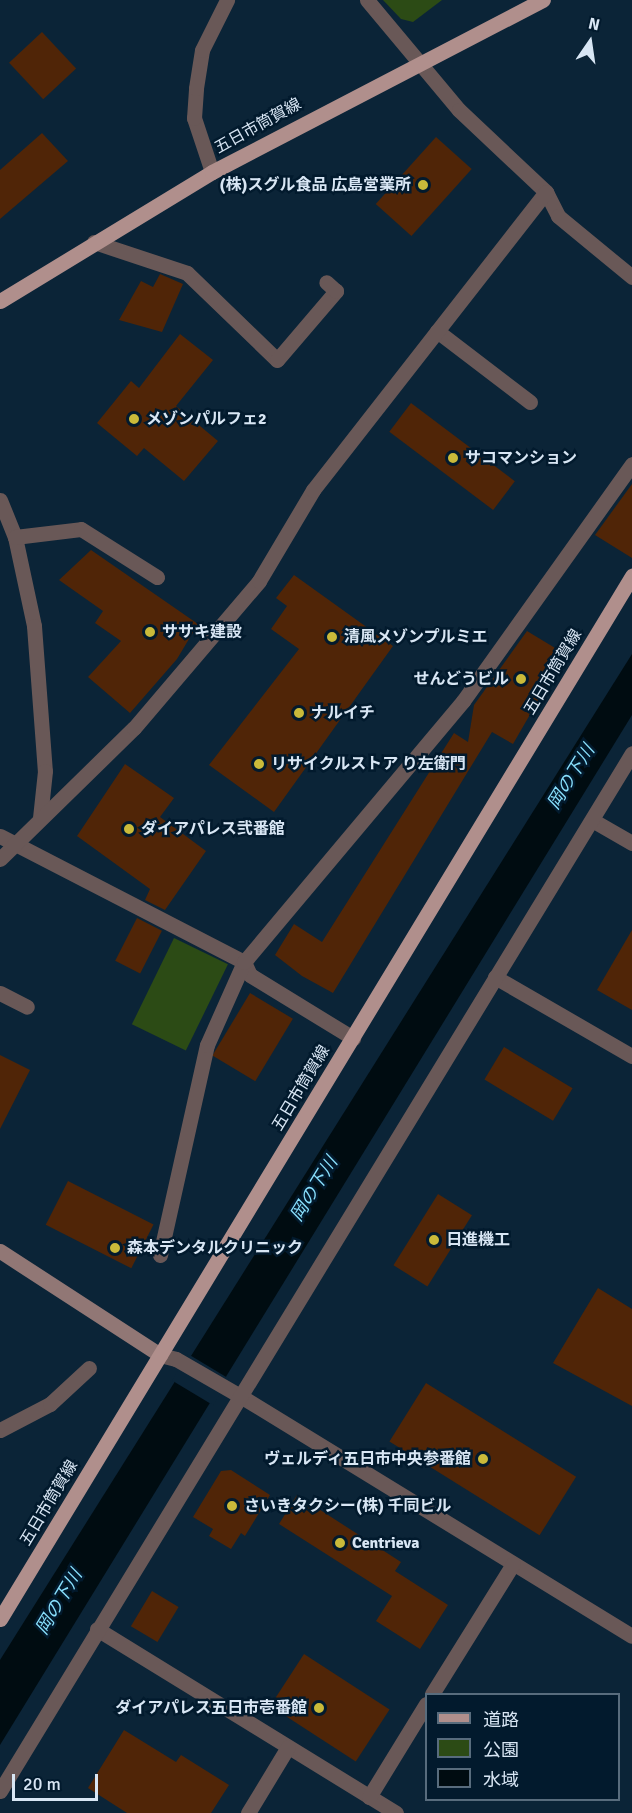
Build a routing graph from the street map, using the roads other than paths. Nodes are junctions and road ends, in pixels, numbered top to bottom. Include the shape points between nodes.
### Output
1 (227, 0) edge
2 (367, 0) edge
3 (543, 0) edge
4 (419, 63) junction
5 (212, 172) junction
6 (546, 192) junction
7 (94, 242) junction
8 (632, 277) edge
9 (326, 282) dead end
10 (0, 301) edge
11 (437, 331) junction
12 (530, 402) dead end
13 (632, 464) edge
14 (0, 500) edge
15 (15, 537) junction
16 (632, 576) edge
17 (157, 577) dead end
18 (632, 753) edge
19 (40, 818) junction
20 (592, 820) junction
21 (6, 840) edge
22 (632, 843) edge
23 (0, 859) edge
24 (244, 962) junction
25 (495, 977) junction
26 (0, 993) edge
27 (27, 1007) dead end
28 (353, 1038) junction
29 (632, 1056) edge
30 (0, 1251) edge
31 (160, 1255) dead end
32 (160, 1355) junction
33 (89, 1368) dead end
34 (242, 1397) junction
35 (0, 1430) edge
36 (513, 1564) junction
37 (2, 1612) edge
38 (629, 1628) edge
39 (97, 1629) junction
40 (433, 1693) edge
41 (425, 1706) edge
42 (288, 1747) junction
43 (0, 1791) edge
44 (369, 1797) junction
45 (248, 1813) edge
46 (396, 1813) edge

1 - 5 street via 202,50 196,88 194,118
2 - 4 street
3 - 4 main road, 五日市筒賀線
4 - 5 main road, 五日市筒賀線
4 - 6 street via 459,110
5 - 7 main road, 五日市筒賀線
6 - 8 street via 558,216
6 - 11 street
7 - 9 street via 187,273 277,360 336,291
7 - 10 main road, 五日市筒賀線
11 - 12 street
11 - 19 street via 313,490 259,581 134,728
13 - 24 street via 464,700
14 - 15 street
15 - 17 street via 81,528
15 - 19 street via 29,587 43,713
16 - 28 main road, 五日市筒賀線
18 - 20 street
19 - 21 street
20 - 22 street
20 - 25 street
21 - 23 street
21 - 24 street
24 - 28 street via 250,975
24 - 31 street via 207,1045
25 - 29 street
25 - 34 street
26 - 27 street
28 - 32 main road, 五日市筒賀線
30 - 32 street
32 - 34 street via 176,1359
32 - 37 main road, 五日市筒賀線
33 - 35 street via 50,1404
34 - 36 street
34 - 39 street
36 - 38 street
36 - 40 street
39 - 42 street
39 - 43 street
41 - 44 street
42 - 44 street
42 - 45 street
44 - 46 street

